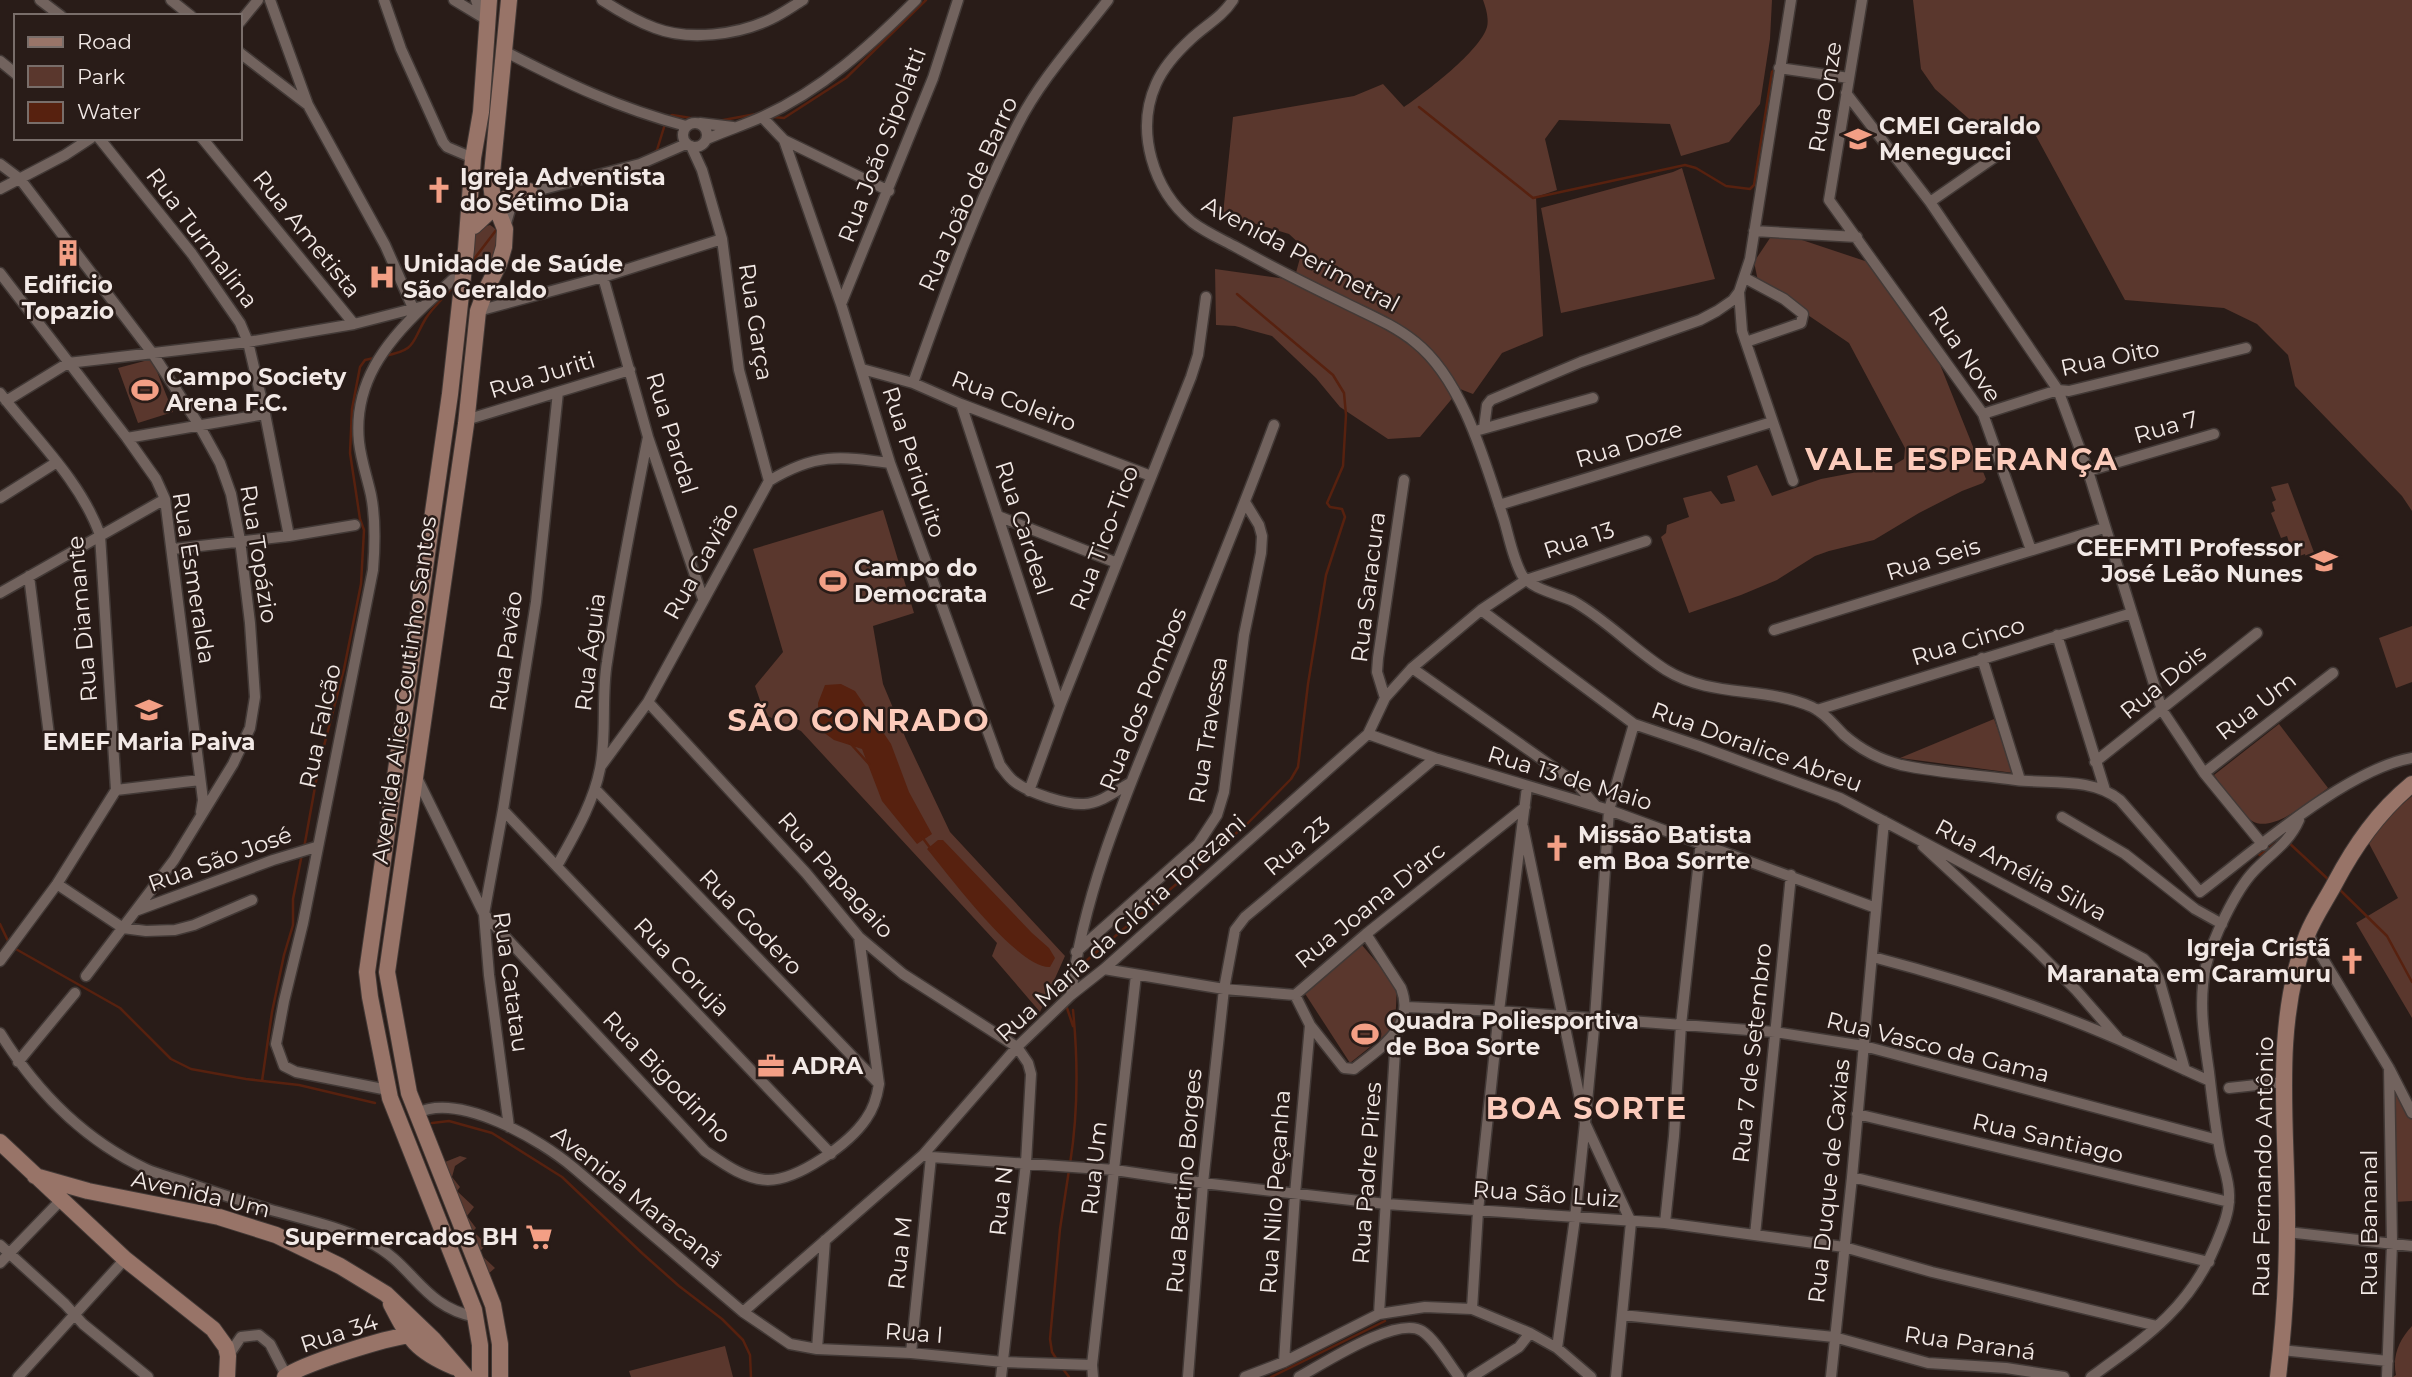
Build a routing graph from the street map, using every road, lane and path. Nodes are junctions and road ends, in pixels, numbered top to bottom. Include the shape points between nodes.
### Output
1 (40, 0) edge
2 (171, 0) edge
3 (258, 0) edge
4 (270, 0) edge
5 (384, 0) edge
6 (454, 0) edge
7 (476, 0) edge
8 (489, 0) edge
9 (509, 0) edge
10 (602, 0) edge
11 (803, 0) edge
12 (916, 0) edge
13 (958, 0) edge
14 (1108, 0) edge
15 (1233, 0) edge
16 (1791, 0) edge
17 (1862, 0) edge
18 (58, 14) edge
19 (188, 14) edge
20 (484, 18) junction
21 (242, 20) edge
22 (505, 51) junction
23 (242, 55) edge
24 (0, 61) edge
25 (1779, 68) junction
26 (14, 72) edge
27 (1849, 78) junction
28 (1846, 93) junction
29 (308, 105) junction
30 (762, 117) junction
31 (699, 123) junction
32 (686, 126) junction
33 (733, 127) junction
34 (88, 140) edge
35 (101, 140) edge
36 (204, 140) edge
37 (784, 140) junction
38 (706, 141) junction
39 (689, 145) junction
40 (1995, 156) dead end
41 (473, 158) junction
42 (0, 164) edge
43 (702, 170) junction
44 (20, 180) junction
45 (491, 184) junction
46 (0, 189) edge
47 (889, 191) junction
48 (523, 192) junction
49 (1829, 200) joint
50 (1930, 202) junction
51 (496, 206) junction
52 (471, 227) junction
53 (505, 229) junction
54 (1754, 231) junction
55 (1857, 237) junction
56 (722, 239) junction
57 (463, 270) junction
58 (0, 273) edge
59 (494, 275) junction
60 (603, 278) junction
61 (1745, 278) junction
62 (1739, 292) junction
63 (1206, 297) dead end
64 (841, 304) junction
65 (419, 307) junction
66 (478, 311) junction
67 (354, 324) junction
68 (248, 342) junction
69 (1746, 342) junction
70 (2246, 348) dead end
71 (153, 354) junction
72 (68, 363) junction
73 (862, 369) junction
74 (630, 370) junction
75 (913, 383) junction
76 (2058, 390) junction
77 (558, 392) junction
78 (3, 397) edge
79 (1593, 398) dead end
80 (961, 404) junction
81 (265, 414) junction
82 (1983, 414) junction
83 (466, 420) junction
84 (1772, 422) junction
85 (199, 425) junction
86 (1274, 425) dead end
87 (1478, 431) junction
88 (2214, 434) dead end
89 (648, 437) junction
90 (127, 438) junction
91 (57, 462) junction
92 (890, 463) junction
93 (2088, 471) junction
94 (1151, 476) junction
95 (1404, 480) dead end
96 (769, 481) junction
97 (1793, 481) dead end
98 (0, 498) edge
99 (165, 499) junction
100 (1245, 502) junction
101 (1499, 505) junction
102 (998, 516) junction
103 (355, 525) dead end
104 (2104, 528) junction
105 (100, 535) junction
106 (289, 536) junction
107 (240, 540) junction
108 (1646, 541) dead end
109 (173, 549) junction
110 (2031, 550) junction
111 (1117, 564) junction
112 (29, 576) junction
113 (1526, 580) junction
114 (0, 593) edge
115 (703, 600) junction
116 (1481, 611) junction
117 (2132, 613) junction
118 (1774, 630) dead end
119 (2257, 633) dead end
120 (2057, 635) junction
121 (1982, 658) junction
122 (1412, 668) junction
123 (2333, 673) dead end
124 (1385, 698) junction
125 (648, 702) junction
126 (1060, 706) junction
127 (1817, 710) junction
128 (2162, 710) junction
129 (1634, 724) junction
130 (1368, 734) junction
131 (49, 735) dead end
132 (1435, 758) junction
133 (2412, 758) edge
134 (2095, 762) junction
135 (601, 766) junction
136 (415, 773) junction
137 (2204, 773) junction
138 (200, 780) junction
139 (2020, 780) junction
140 (1130, 783) junction
141 (1527, 787) junction
142 (595, 789) junction
143 (2411, 789) edge
144 (116, 790) junction
145 (2105, 790) junction
146 (1029, 791) junction
147 (1596, 806) junction
148 (1525, 807) junction
149 (503, 810) junction
150 (1609, 810) junction
151 (201, 815) junction
152 (2062, 817) dead end
153 (2300, 817) junction
154 (1884, 821) junction
155 (1523, 827) junction
156 (1914, 836) junction
157 (1701, 842) junction
158 (2263, 845) junction
159 (316, 847) junction
160 (557, 866) junction
161 (1791, 875) junction
162 (57, 884) junction
163 (252, 900) dead end
164 (1876, 908) junction
165 (137, 910) junction
166 (484, 914) junction
167 (2222, 923) junction
168 (123, 928) junction
169 (1366, 934) junction
170 (2308, 934) junction
171 (859, 937) junction
172 (1076, 952) junction
173 (1873, 957) junction
174 (0, 961) edge
175 (1104, 969) junction
176 (1136, 975) junction
177 (86, 976) dead end
178 (1224, 989) junction
179 (75, 993) dead end
180 (1071, 995) junction
181 (1294, 995) junction
182 (1406, 1007) junction
183 (1499, 1011) junction
184 (1562, 1016) junction
185 (1595, 1018) junction
186 (1310, 1025) junction
187 (1681, 1025) junction
188 (1775, 1032) junction
189 (0, 1033) edge
190 (1396, 1034) junction
191 (2120, 1040) junction
192 (1864, 1046) junction
193 (1017, 1047) junction
194 (18, 1062) junction
195 (2389, 1068) junction
196 (2185, 1070) junction
197 (2210, 1081) junction
198 (2284, 1082) junction
199 (879, 1084) junction
200 (2229, 1088) dead end
201 (388, 1090) junction
202 (417, 1113) junction
203 (2412, 1113) edge
204 (1857, 1114) junction
205 (1585, 1123) junction
206 (509, 1127) junction
207 (2218, 1140) junction
208 (0, 1142) edge
209 (831, 1154) junction
210 (927, 1156) junction
211 (1027, 1164) junction
212 (1115, 1170) junction
213 (35, 1176) junction
214 (1852, 1177) junction
215 (1203, 1183) junction
216 (1295, 1194) junction
217 (61, 1200) junction
218 (2229, 1202) junction
219 (1386, 1204) junction
220 (1478, 1210) junction
221 (1575, 1218) junction
222 (1631, 1222) junction
223 (1665, 1223) junction
224 (2287, 1232) junction
225 (1755, 1235) junction
226 (825, 1240) junction
227 (2392, 1243) junction
228 (0, 1245) edge
229 (2412, 1246) edge
230 (1844, 1247) junction
231 (10, 1253) junction
232 (125, 1259) junction
233 (2208, 1262) junction
234 (0, 1264) edge
235 (386, 1294) junction
236 (1472, 1309) junction
237 (743, 1312) junction
238 (1378, 1314) junction
239 (1622, 1315) junction
240 (75, 1316) junction
241 (476, 1317) junction
242 (2157, 1326) junction
243 (1530, 1333) junction
244 (407, 1335) junction
245 (1835, 1337) junction
246 (433, 1339) junction
247 (1557, 1348) junction
248 (817, 1349) junction
249 (2281, 1350) junction
250 (911, 1353) junction
251 (228, 1356) junction
252 (2388, 1361) junction
253 (1003, 1362) junction
254 (1284, 1362) junction
255 (1093, 1371) edge
256 (461, 1373) edge
257 (286, 1376) edge
258 (19, 1377) edge
259 (148, 1377) edge
260 (227, 1377) edge
261 (480, 1377) edge
262 (500, 1377) edge
263 (1001, 1377) edge
264 (1188, 1377) edge
265 (1245, 1377) edge
266 (1299, 1377) edge
267 (1459, 1377) edge
268 (1472, 1377) edge
269 (1591, 1377) edge
270 (1616, 1377) edge
271 (1830, 1377) edge
272 (2064, 1377) edge
273 (2091, 1377) edge
274 (2278, 1377) edge
275 (2387, 1377) edge

1 - 18 street
2 - 19 street
3 - 21 street
4 - 29 street
5 - 41 street via 443,142
6 - 20 street
7 - 20 street
8 - 20 main road, Avenida Alice Coutinho Santos
9 - 22 main road
10 - 11 street via 657,29 687,34 733,32 770,20
12 - 30 street via 871,45 824,82
13 - 47 street, Rua João Sipolatti
14 - 75 street, Rua João de Barro via 1018,125 968,236
15 - 87 street, Avenida Perimetral via 1190,40 1156,85 1147,131 1158,178 1201,229 1416,342 1444,372
16 - 25 street
17 - 27 street, Rua Onze
20 - 41 main road, Avenida Alice Coutinho Santos via 481,112
22 - 32 street via 576,88
22 - 45 main road
23 - 29 street
24 - 26 street
25 - 27 street
25 - 54 street
27 - 28 street, Rua Onze
28 - 49 street, Rua Onze
28 - 50 street
29 - 65 street
30 - 33 street
30 - 37 street, Rua Periquito
31 - 32 street
31 - 33 street
31 - 38 street via 707,130
32 - 39 street via 682,135
33 - 38 street
34 - 44 street
35 - 68 street, Rua Turmalina via 219,290
36 - 67 street, Rua Ametista
37 - 47 street
37 - 64 street, Rua Periquito
38 - 39 street via 696,147
38 - 43 street, Rua Garça
39 - 43 street, Rua Garça
39 - 48 street via 640,164
40 - 50 street
41 - 52 main road, Avenida Alice Coutinho Santos
42 - 44 street, Rua Topázio
43 - 56 street, Rua Garça
44 - 46 street
44 - 71 street, Rua Topázio
45 - 48 main road via 501,191
45 - 51 main road
47 - 64 street, Rua João Sipolatti
48 - 51 main road
48 - 53 street via 511,206
49 - 55 street, Rua Nove
50 - 76 street
51 - 52 main road
51 - 53 main road
52 - 53 main road via 493,222
52 - 57 main road, Avenida Alice Coutinho Santos
53 - 59 main road, Avenida Alice Coutinho Santos
54 - 55 street
54 - 61 street
55 - 82 street, Rua Nove
56 - 60 street
56 - 96 street, Rua Garça via 739,370
57 - 59 main road via 480,278
57 - 65 street, Rua Falcão
57 - 201 main road, Avenida Alice Coutinho Santos via 446,422 368,960 368,985
58 - 72 street, Rua Esmeralda
59 - 66 main road, Avenida Alice Coutinho Santos
60 - 66 street
60 - 74 street, Rua Pardal
61 - 62 street
61 - 69 street via 1803,314 1801,323 1793,328
62 - 69 street
62 - 87 street via 1726,306 1700,320 1491,400
63 - 94 street, Rua Tico-Tico via 1198,355
64 - 73 street, Rua Periquito
65 - 67 street
65 - 159 street, Rua Falcão via 380,354 364,392 359,433 373,509 373,570
66 - 83 main road, Avenida Alice Coutinho Santos
67 - 68 street
68 - 71 street
68 - 81 street, Rua Turmalina
69 - 84 street
70 - 76 street, Rua Oito
71 - 72 street
71 - 85 street, Rua Topázio
72 - 78 street
72 - 90 street, Rua Esmeralda
73 - 75 street, Rua Coleiro
73 - 92 street, Rua Periquito
74 - 77 street, Rua Juriti
74 - 89 street, Rua Pardal
75 - 80 street, Rua Coleiro
76 - 82 street, Rua Oito
76 - 93 street
77 - 83 street, Rua Juriti
77 - 149 street, Rua Pavão via 536,602
78 - 91 street, Rua Diamante
79 - 87 street
80 - 94 street, Rua Coleiro
80 - 102 street, Rua Cardeal
81 - 85 street
81 - 106 street, Rua Turmalina
82 - 110 street, Rua Nove
83 - 136 main road, Avenida Alice Coutinho Santos
84 - 97 street
84 - 101 street, Rua Doze
85 - 90 street
85 - 107 street, Rua Topázio via 220,463
86 - 100 street, Rua dos Pombos
87 - 101 street, Avenida Perimetral
88 - 93 street, Rua 7
89 - 115 street, Rua Pardal
89 - 135 street, Rua Águia via 606,666
90 - 99 street, Rua Esmeralda
91 - 98 street
91 - 105 street, Rua Diamante
92 - 96 street via 821,458
92 - 146 street, Rua Periquito via 1000,765 1012,781
93 - 104 street
94 - 111 street, Rua Tico-Tico
95 - 124 street, Rua Saracura via 1378,658
96 - 115 street, Rua Gavião
99 - 105 street
99 - 109 street, Rua Esmeralda
100 - 140 street, Rua dos Pombos
100 - 172 street, Rua Travessa via 1259,525 1261,553 1217,815 1198,844
101 - 113 street, Avenida Perimetral
102 - 111 street
102 - 126 street, Rua Cardeal
103 - 106 street
104 - 110 street, Rua Seis
104 - 117 street
105 - 112 street
105 - 144 street, Rua Diamante
106 - 107 street
107 - 109 street
107 - 151 street, Rua Topázio via 255,697 250,728
108 - 113 street, Rua 13
109 - 138 street, Rua Esmeralda
110 - 118 street, Rua Seis
111 - 126 street, Rua Tico-Tico
112 - 114 street
112 - 131 street
113 - 116 street, Rua Maria da Glória Torezani
113 - 127 street via 1591,612 1655,663 1690,682 1782,698
115 - 125 street, Rua Gavião
116 - 122 street, Rua Maria da Glória Torezani
116 - 129 street, Rua Doralice Abreu
117 - 120 street, Rua Cinco
117 - 128 street
119 - 128 street, Rua Dois
120 - 121 street, Rua Cinco
120 - 134 street
121 - 127 street, Rua Cinco
121 - 139 street
122 - 124 street, Rua Maria da Glória Torezani
122 - 147 street via 1577,784
123 - 137 street, Rua Um
124 - 130 street, Rua Maria da Glória Torezani
125 - 135 street, Rua Gavião
125 - 171 street, Rua Papagaio
126 - 146 street, Rua Tico-Tico
127 - 139 street via 1855,743 1900,765
128 - 134 street, Rua Dois
128 - 137 street
129 - 150 street
129 - 154 street, Rua Doralice Abreu via 1840,798
130 - 132 street, Rua 13 de Maio
130 - 175 street, Rua Maria da Glória Torezani
132 - 141 street, Rua 13 de Maio
132 - 178 street, Rua 23 via 1245,917 1235,930
133 - 153 street via 2356,779
134 - 145 street
135 - 142 street, Rua Águia
136 - 166 street, Rua Catatau
136 - 202 main road, Avenida Alice Coutinho Santos via 387,972 406,1080
137 - 158 street
138 - 144 street
138 - 151 street, Rua Esmeralda
139 - 145 street
140 - 146 street, Rua Periquito via 1103,799 1083,804
140 - 172 street, Rua dos Pombos
141 - 147 street, Rua 13 de Maio
141 - 148 street
142 - 160 street, Rua Águia
142 - 199 street, Rua Godero
143 - 170 main road, Rua Fernando Antônio via 2387,805 2362,835
144 - 162 street
145 - 158 street via 2120,800 2200,892
147 - 150 street, Rua 13 de Maio
148 - 155 street
148 - 169 street, Rua Joana D'arc
149 - 160 street, Rua Coruja
149 - 166 street, Rua Pavão
150 - 157 street, Rua 13 de Maio
150 - 185 street
151 - 165 street, Rua Topázio
152 - 167 street via 2125,854 2195,909
153 - 158 street
153 - 167 street via 2284,844 2244,883
154 - 156 street, Rua Amélia Silva
154 - 164 street, Rua Duque de Caxias
155 - 183 street
155 - 184 street
156 - 191 street via 2077,990
156 - 196 street, Rua Amélia Silva via 2144,959 2159,979
157 - 161 street, Rua 13 de Maio
157 - 187 street
159 - 165 street, Rua São José
159 - 201 street, Rua Falcão via 276,1044 279,1055 284,1066 296,1072
160 - 209 street, Rua Coruja
161 - 164 street, Rua 13 de Maio
161 - 188 street, Rua 7 de Setembro
162 - 168 street
162 - 174 street
163 - 168 street via 175,930
164 - 173 street, Rua Duque de Caxias
165 - 168 street, Rua Topázio
166 - 206 street, Rua Catatau
166 - 209 street, Rua Bigodinho via 705,1151 735,1171 767,1180 794,1175
167 - 197 street via 2202,994
168 - 177 street, Rua Topázio
169 - 181 street, Rua Joana D'arc
169 - 182 street via 1402,988
170 - 195 street
170 - 198 main road, Rua Fernando Antônio via 2295,974
171 - 193 street, Rua Papagaio via 903,974
171 - 199 street, Rua Bigodinho
172 - 180 street, Rua dos Pombos
173 - 191 street via 1969,985
173 - 192 street, Rua Duque de Caxias
175 - 176 street, Rua Joana D'arc
175 - 180 street, Rua Maria da Glória Torezani
176 - 178 street, Rua Joana D'arc
176 - 212 street, Rua Um
178 - 181 street, Rua Joana D'arc
178 - 215 street, Rua Bertino Borges
179 - 194 street
180 - 193 street, Rua Maria da Glória Torezani
181 - 186 street
182 - 183 street, Rua Vasco da Gama
182 - 190 street
183 - 184 street, Rua Vasco da Gama
183 - 220 street
184 - 185 street, Rua Vasco da Gama
184 - 205 street
185 - 187 street, Rua Vasco da Gama
185 - 205 street
186 - 190 street via 1349,1070
186 - 216 street, Rua Nilo Peçanha
187 - 188 street, Rua Vasco da Gama
187 - 223 street
188 - 192 street, Rua Vasco da Gama
188 - 225 street, Rua 7 de Setembro
189 - 194 street
190 - 219 street, Rua Padre Pires
191 - 196 street
192 - 204 street, Rua Duque de Caxias
192 - 207 street, Rua Vasco da Gama
193 - 210 street, Rua Maria da Glória Torezani
193 - 211 street, Rua N via 1031,1074
194 - 241 street via 56,1107 93,1138 146,1169 371,1243 397,1260 446,1308
195 - 203 street
195 - 227 street, Rua Bananal
196 - 197 street
197 - 207 street
198 - 200 street
198 - 224 main road, Rua Fernando Antônio
199 - 209 street, Rua Bigodinho via 876,1102 865,1121
201 - 241 main road, Avenida Alice Coutinho Santos
202 - 206 street, Avenida Maracanã via 435,1107 475,1114
202 - 262 main road, Avenida Alice Coutinho Santos via 493,1305
204 - 214 street, Rua Duque de Caxias
204 - 218 street, Rua Santiago
205 - 221 street
205 - 222 street
206 - 237 street, Avenida Maracanã via 560,1156
207 - 218 street
208 - 213 main road
210 - 211 street, Rua São Luiz
210 - 226 street, Rua Maria da Glória Torezani
210 - 250 street, Rua M
211 - 212 street, Rua São Luiz
211 - 253 street, Rua N
212 - 215 street, Rua São Luiz
212 - 255 street, Rua Um
213 - 217 main road
213 - 235 main road, Avenida Um via 219,1217 276,1235
214 - 230 street, Rua Duque de Caxias
214 - 233 street
215 - 216 street, Rua São Luiz
215 - 264 street, Rua Bertino Borges
216 - 219 street, Rua São Luiz
216 - 254 street, Rua Nilo Peçanha
217 - 231 street
217 - 232 main road
218 - 233 street
219 - 220 street, Rua São Luiz
219 - 238 street, Rua Padre Pires
220 - 221 street, Rua São Luiz
220 - 236 street
221 - 222 street, Rua São Luiz
221 - 247 street
222 - 223 street, Rua São Luiz
222 - 239 street
223 - 225 street, Rua São Luiz
224 - 227 street
224 - 249 main road, Rua Fernando Antônio
225 - 230 street, Rua São Luiz
226 - 237 street, Rua Maria da Glória Torezani
226 - 248 street
227 - 229 street
227 - 252 street, Rua Bananal
228 - 231 street
230 - 242 street, Rua São Luiz
230 - 245 street, Rua Duque de Caxias
231 - 234 street
231 - 240 street
232 - 240 street
232 - 251 main road via 213,1329
233 - 242 street via 2186,1298
235 - 244 main road, Avenida Um
235 - 246 main road, Avenida Um
236 - 238 street via 1425,1307
236 - 243 street
237 - 248 street, Rua I via 790,1344
238 - 254 street
239 - 245 street, Rua Paraná
239 - 270 street
240 - 258 street
240 - 259 street
241 - 261 main road, Avenida Alice Coutinho Santos
242 - 273 street
243 - 247 street
243 - 268 street via 1519,1347
244 - 246 main road
244 - 256 main road, Avenida Um via 423,1351
244 - 257 main road, Rua 34
245 - 271 street, Rua Duque de Caxias
245 - 272 street, Rua Paraná via 1928,1363
246 - 256 main road, Avenida Um
247 - 269 street
248 - 250 street, Rua I
249 - 252 street
249 - 274 main road, Rua Fernando Antônio
250 - 253 street, Rua I
251 - 257 street via 241,1337 258,1335 270,1344
251 - 260 main road
252 - 275 street, Rua Bananal
253 - 255 street, Rua I
253 - 263 street, Rua N
254 - 265 street
266 - 267 street via 1388,1330 1414,1327 1427,1335

